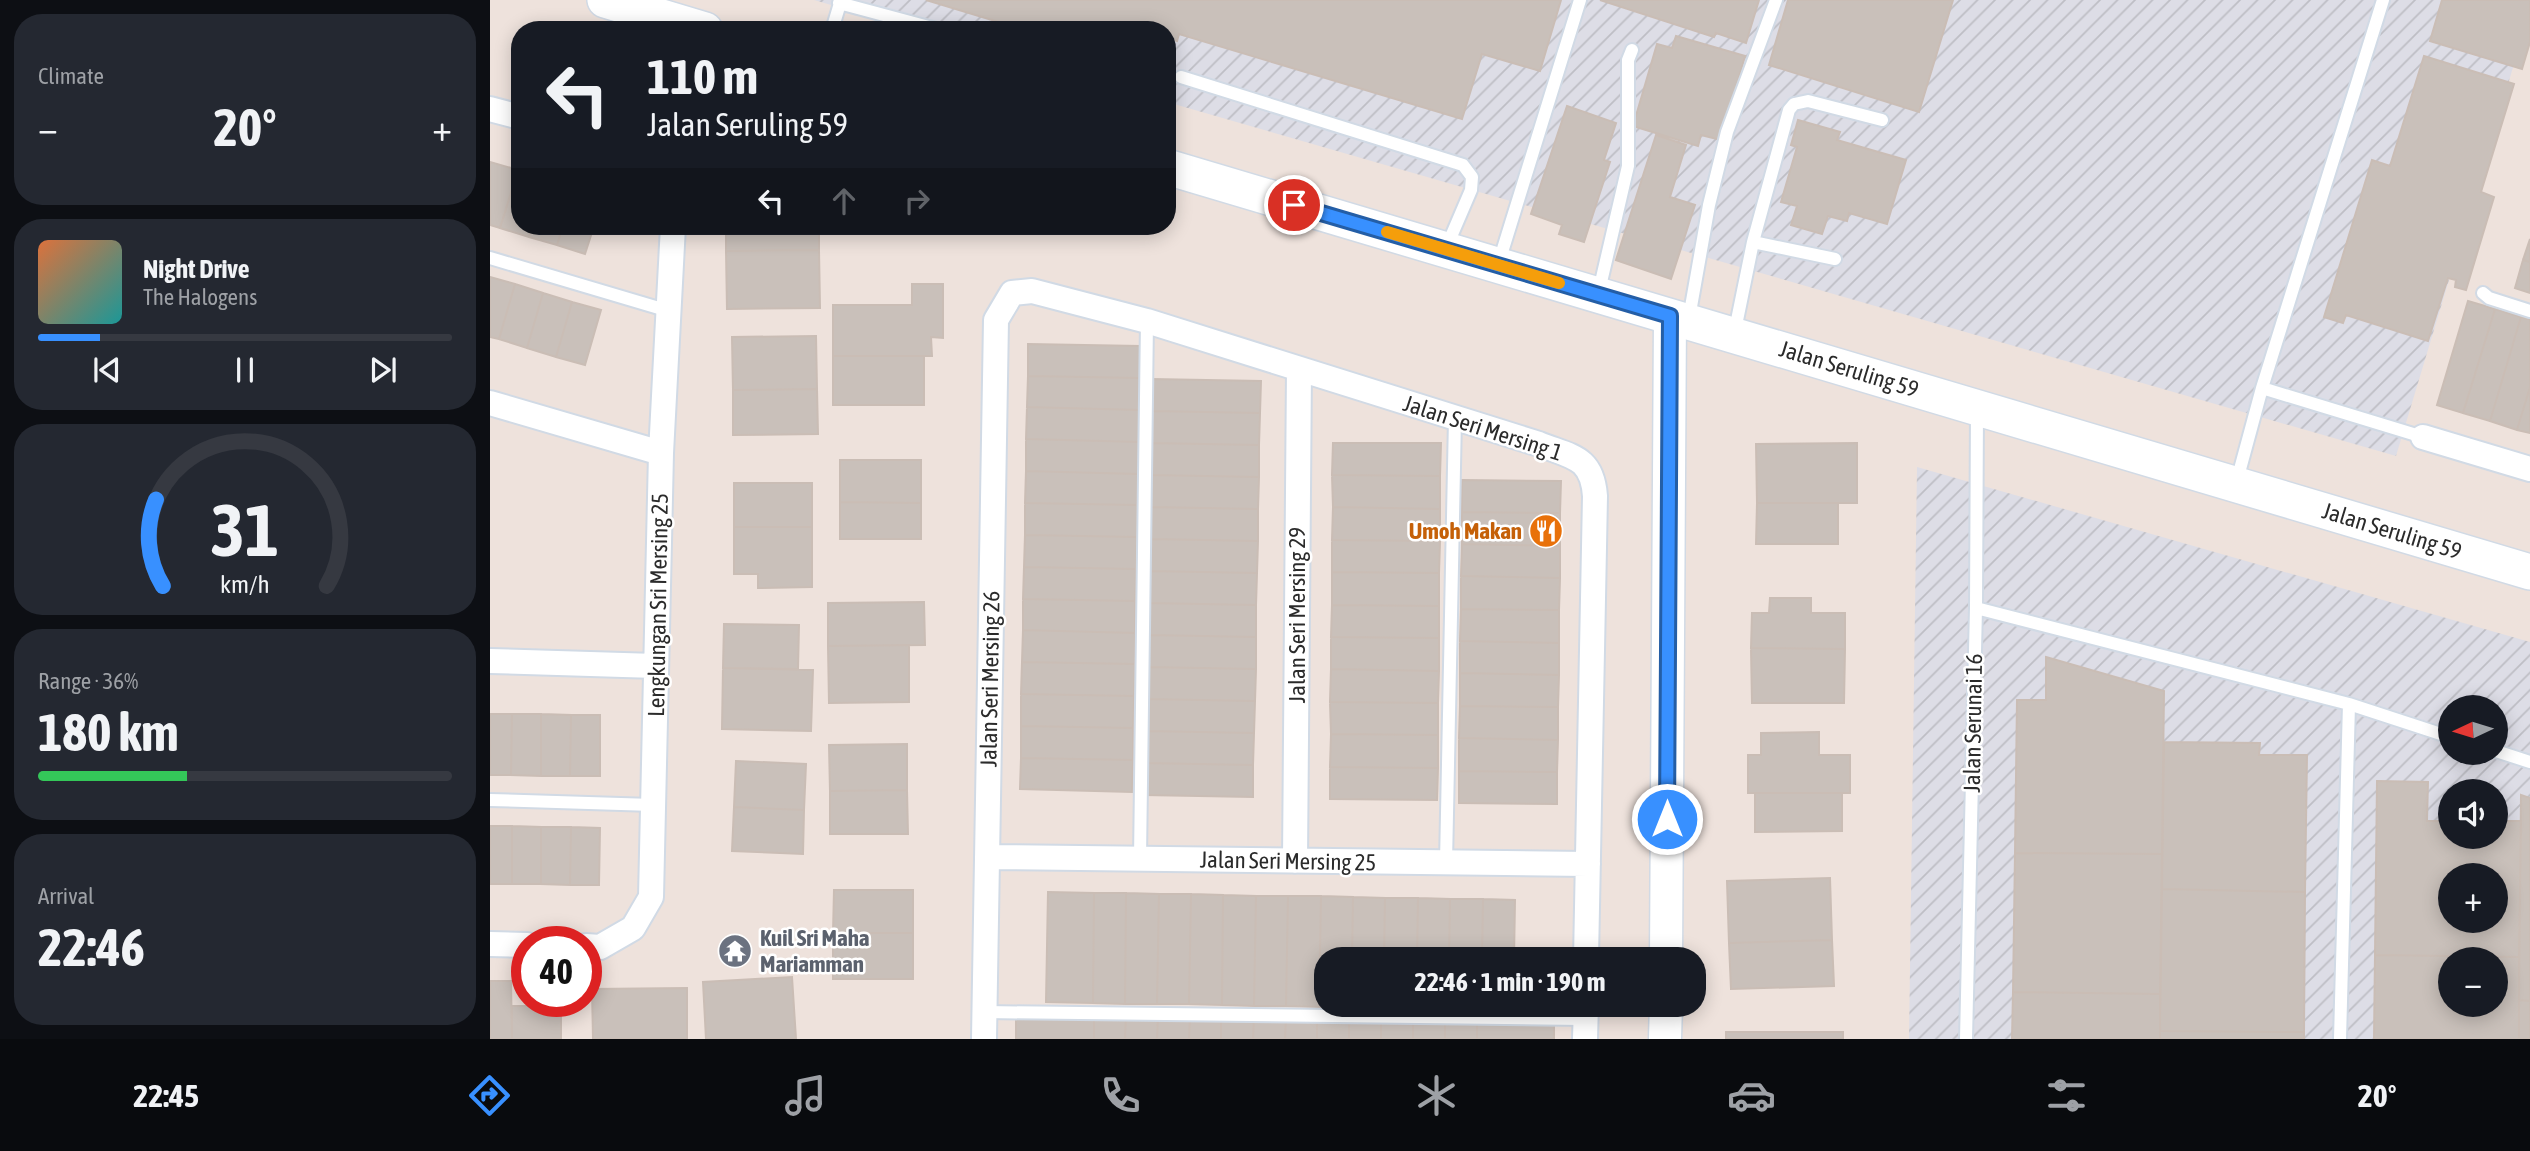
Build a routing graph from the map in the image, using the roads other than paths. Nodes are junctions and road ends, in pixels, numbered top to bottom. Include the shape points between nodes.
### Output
1 (605, 0) edge
2 (1580, 0) edge
3 (1776, 0) edge
4 (2383, 0) edge
5 (840, 2) edge
6 (675, 21) edge
7 (835, 21) edge
8 (908, 21) edge
9 (1632, 50) dead end
10 (1181, 77) dead end
11 (490, 109) edge
12 (511, 115) edge
13 (1882, 120) dead end
14 (1176, 170) edge
15 (673, 235) edge
16 (1753, 242) junction
17 (1445, 250) junction
18 (490, 258) edge
19 (1835, 259) dead end
20 (1498, 265) junction
21 (2483, 293) dead end
22 (1598, 295) junction
23 (669, 311) junction
24 (2530, 311) edge
25 (1679, 319) junction
26 (996, 320) joint
27 (1147, 321) junction
28 (1734, 335) junction
29 (1299, 369) junction
30 (2262, 388) junction
31 (490, 402) edge
32 (1977, 408) junction
33 (1455, 418) junction
34 (2423, 437) joint
35 (661, 453) junction
36 (2530, 469) edge
37 (2236, 485) junction
38 (2530, 572) edge
39 (1976, 608) junction
40 (490, 661) edge
41 (656, 666) junction
42 (2349, 704) junction
43 (2438, 733) edge
44 (2508, 755) edge
45 (2530, 762) edge
46 (490, 800) edge
47 (653, 805) junction
48 (987, 857) junction
49 (1140, 859) junction
50 (1295, 861) junction
51 (1446, 863) junction
52 (1588, 864) junction
53 (490, 944) edge
54 (511, 945) edge
55 (602, 946) edge
56 (1586, 947) edge
57 (1666, 947) edge
58 (985, 1012) junction
59 (1666, 1017) edge
60 (1585, 1021) edge
61 (984, 1039) edge
62 (1665, 1039) edge
63 (1966, 1039) edge
64 (2340, 1039) edge

1 - 6 main road
2 - 20 lane
3 - 25 lane via 1727,132
4 - 30 lane
5 - 7 lane
5 - 8 lane
9 - 22 lane via 1628,61 1628,166
10 - 17 lane via 1463,165 1472,177 1472,190
11 - 12 street
13 - 16 lane via 1808,101 1794,104 1788,110
14 - 17 main road, Jalan Seruling 59
15 - 23 street, Lengkungan Sri Mersing 25
16 - 19 lane
16 - 28 lane
17 - 20 main road, Jalan Seruling 59
18 - 23 lane
20 - 22 main road, Jalan Seruling 59
21 - 24 lane
22 - 25 main road, Jalan Seruling 59
23 - 35 street, Lengkungan Sri Mersing 25
25 - 28 main road, Jalan Seruling 59
25 - 57 street
26 - 27 street, Jalan Seri Mersing 1 via 1012,292 1032,291
26 - 48 street, Jalan Seri Mersing 26
27 - 29 street, Jalan Seri Mersing 1
27 - 49 lane
28 - 32 main road, Jalan Seruling 59
29 - 33 street, Jalan Seri Mersing 1
29 - 50 street, Jalan Seri Mersing 29
30 - 34 lane
30 - 37 lane
31 - 35 street
32 - 37 main road, Jalan Seruling 59
32 - 39 lane, Jalan Serunai 16
33 - 51 lane
33 - 52 street, Jalan Seri Mersing 1 via 1539,444 1584,463 1594,476
34 - 36 street
35 - 41 street, Lengkungan Sri Mersing 25
37 - 38 main road, Jalan Seruling 59
39 - 42 lane
39 - 63 lane, Jalan Serunai 16
40 - 41 street
41 - 47 street, Lengkungan Sri Mersing 25
42 - 43 lane
42 - 64 lane
44 - 45 lane
46 - 47 lane
47 - 55 street, Lengkungan Sri Mersing 25 via 651,897 633,928
48 - 49 street, Jalan Seri Mersing 25
48 - 58 street, Jalan Seri Mersing 26
49 - 50 street, Jalan Seri Mersing 25
50 - 51 street, Jalan Seri Mersing 25
51 - 52 street, Jalan Seri Mersing 25
52 - 56 street, Jalan Seri Mersing 1
53 - 54 street
58 - 60 lane
58 - 61 street, Jalan Seri Mersing 26
59 - 62 street

